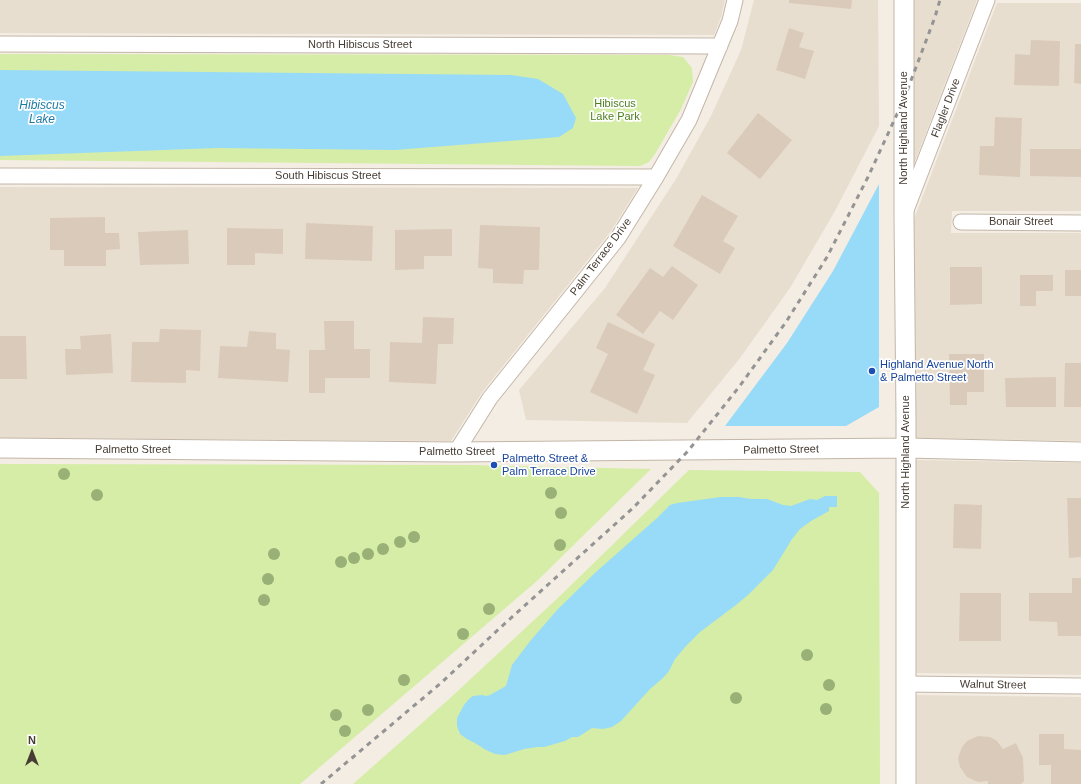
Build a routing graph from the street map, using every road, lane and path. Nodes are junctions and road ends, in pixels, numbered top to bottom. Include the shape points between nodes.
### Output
1 (735, 0) edge
2 (904, 0) edge
3 (987, 0) edge
4 (0, 44) edge
5 (720, 46) junction
6 (0, 176) edge
7 (656, 177) junction
8 (904, 217) junction
9 (961, 222) dead end
10 (1081, 222) edge
11 (0, 448) edge
12 (906, 448) junction
13 (456, 452) junction
14 (1081, 452) edge
15 (905, 684) junction
16 (1081, 686) edge
17 (906, 784) edge

1 - 5 street, Palm Terrace Drive
2 - 8 street, North Highland Avenue
3 - 8 street, Flagler Drive
4 - 5 street, North Hibiscus Street
5 - 7 street, Palm Terrace Drive via 689,120
6 - 7 street, South Hibiscus Street
7 - 13 street, Palm Terrace Drive via 618,238 490,398
8 - 12 street, North Highland Avenue
9 - 10 street, Bonair Street
11 - 13 street, Palmetto Street
12 - 13 street, Palmetto Street
12 - 14 street, Palmetto Street
12 - 15 street, North Highland Avenue
15 - 16 street, Walnut Street
15 - 17 street, North Highland Avenue

